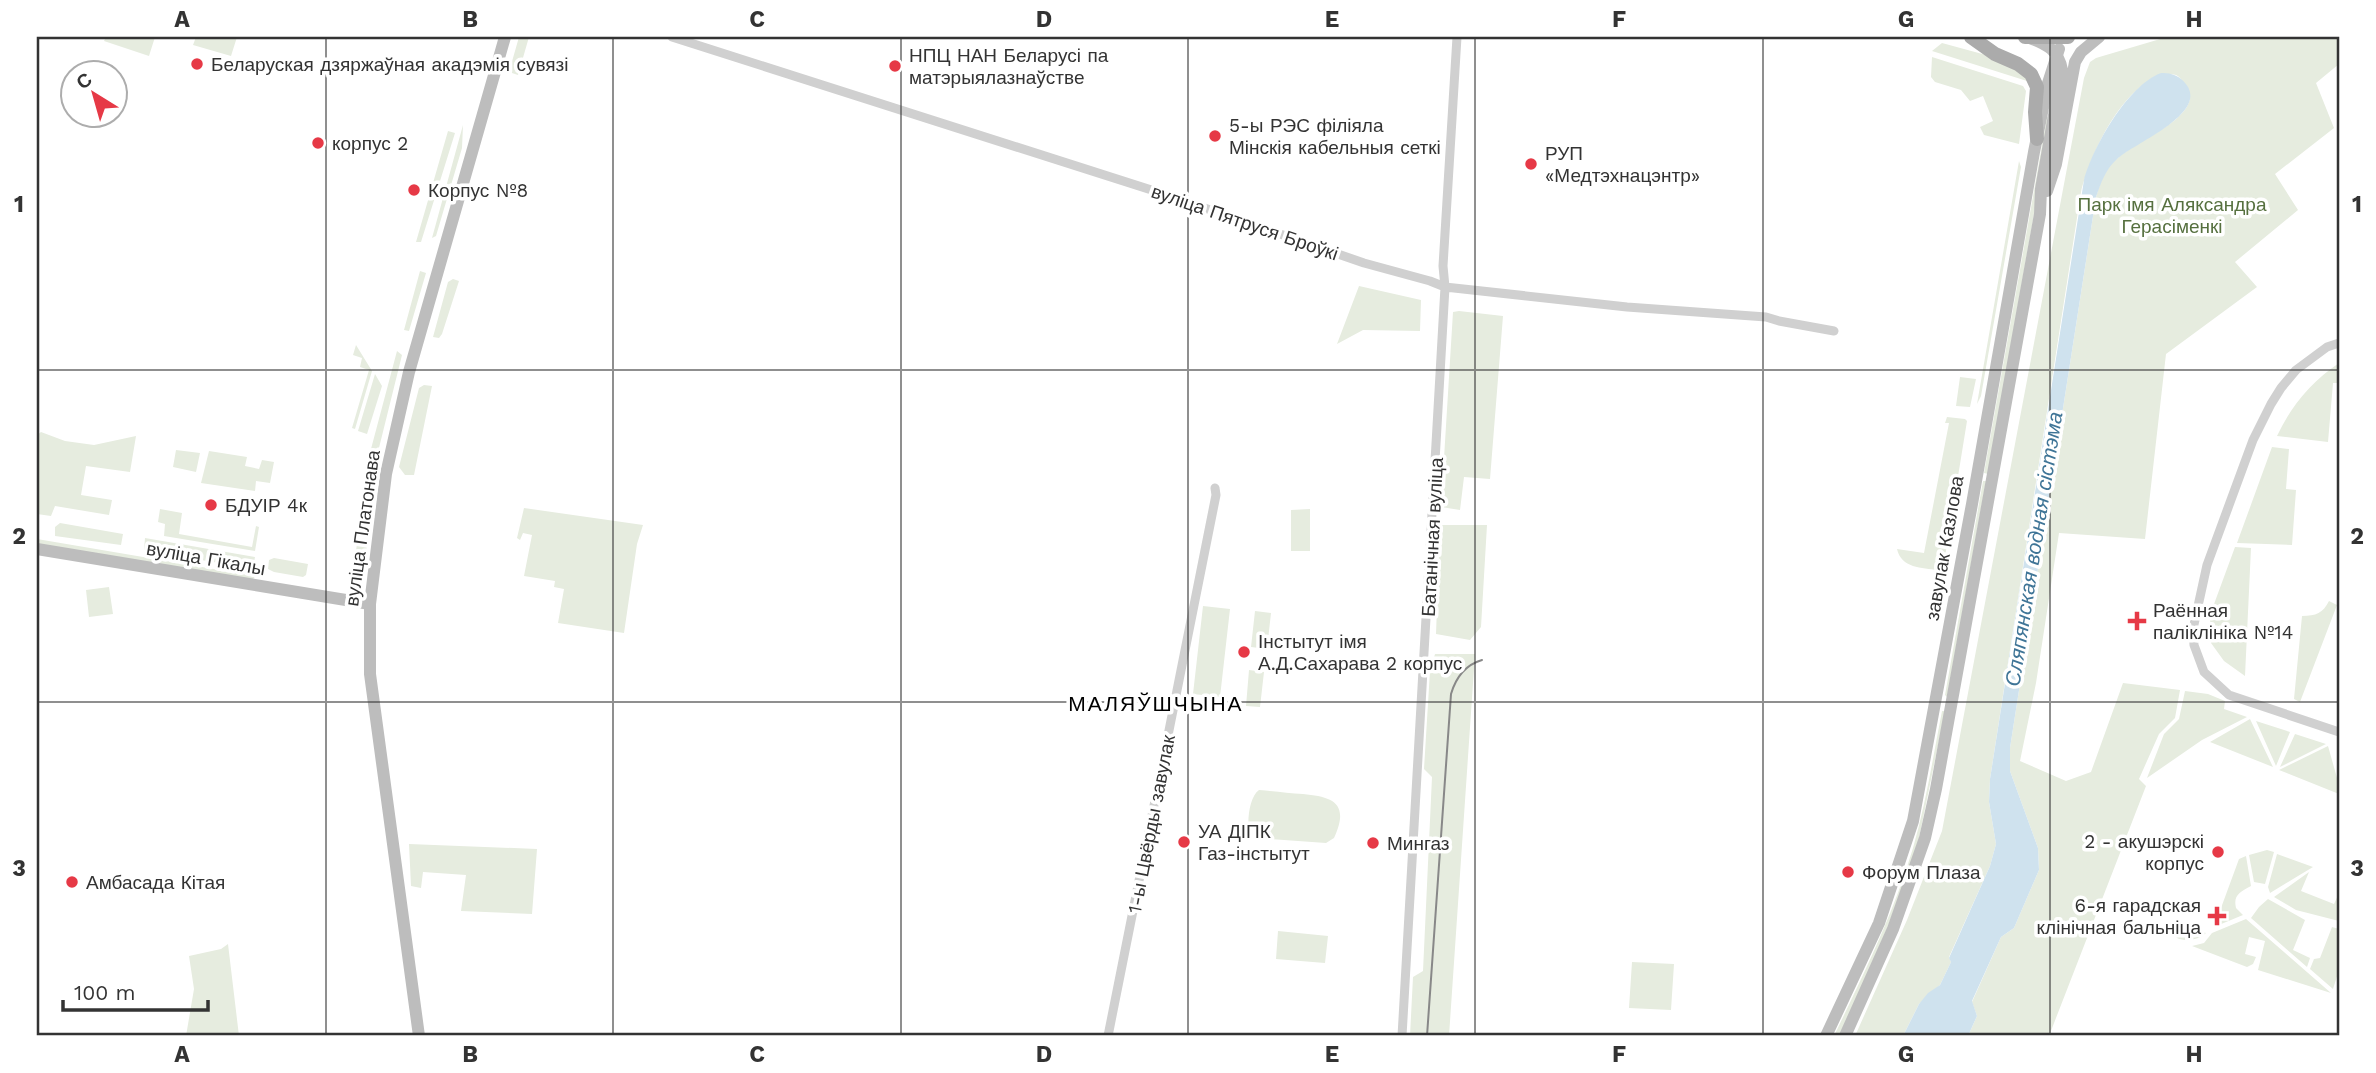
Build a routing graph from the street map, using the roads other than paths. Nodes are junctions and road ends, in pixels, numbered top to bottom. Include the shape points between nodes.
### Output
1 (505, 37) edge
2 (672, 37) edge
3 (1457, 37) edge
4 (1971, 37) edge
5 (2026, 37) edge
6 (2070, 37) edge
7 (2099, 37) edge
8 (2056, 53) junction
9 (2037, 139) junction
10 (2040, 214) junction
11 (1445, 287) junction
12 (1834, 331) dead end
13 (2339, 343) edge
14 (1214, 488) dead end
15 (37, 549) edge
16 (370, 604) junction
17 (1936, 700) junction
18 (1951, 703) junction
19 (2339, 732) edge
20 (419, 1036) edge
21 (1108, 1036) edge
22 (1402, 1036) edge
23 (1826, 1036) edge
24 (1846, 1036) edge

1 - 16 main road, вуліца Платонава via 406,385 386,474
2 - 11 street, вуліца Пятруся Броўкі
3 - 11 street, Батанічная вуліца
4 - 9 main road via 2031,74 2037,87
5 - 6 main road
5 - 8 main road
6 - 8 main road
7 - 10 main road, завулак Казлова via 2075,62 2056,164
8 - 9 main road, завулак Казлова
8 - 10 main road, завулак Казлова via 2062,70
9 - 17 main road, завулак Казлова
10 - 18 main road, завулак Казлова
11 - 12 street, вуліца Пятруся Броўкі via 1766,317
11 - 22 street, Батанічная вуліца
13 - 19 street via 2327,347 2288,379 2253,440 2207,565 2195,614 2194,645 2204,672 2229,695
14 - 21 street, 1-ы Цвёрды завулак
15 - 16 main road, вуліца Гікалы
16 - 20 main road, вуліца Платонава via 371,687
17 - 18 main road
17 - 23 main road, завулак Казлова via 1913,821 1879,923
18 - 24 main road, завулак Казлова via 1924,838 1893,929

